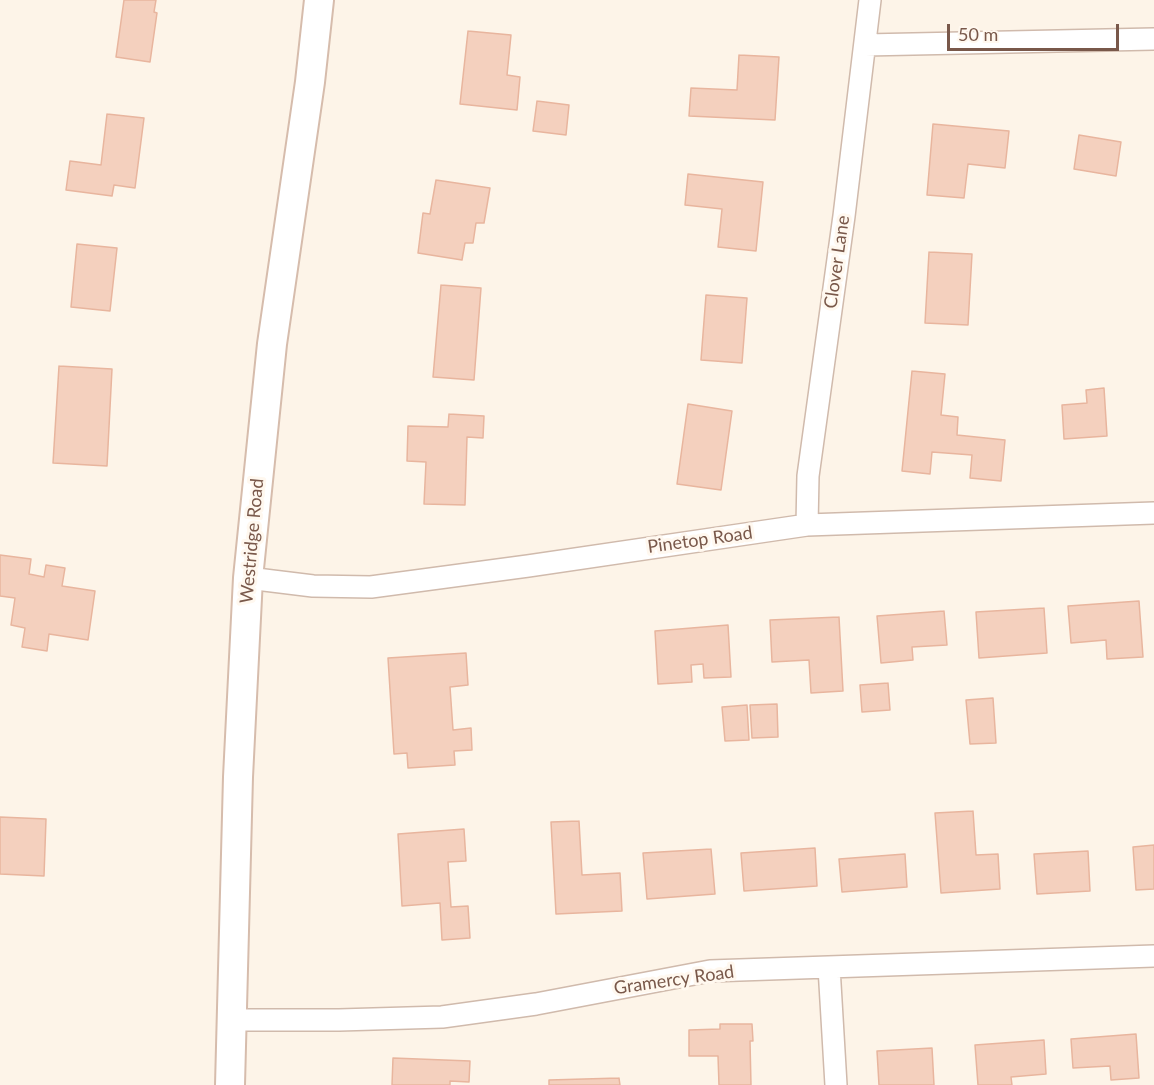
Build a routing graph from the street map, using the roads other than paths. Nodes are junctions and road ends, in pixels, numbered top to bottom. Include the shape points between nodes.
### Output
1 (320, 0) edge
2 (870, 0) edge
3 (1154, 39) edge
4 (865, 45) junction
5 (1154, 513) edge
6 (807, 525) junction
7 (248, 578) junction
8 (1154, 956) edge
9 (829, 967) junction
10 (233, 1020) junction
11 (230, 1085) edge
12 (836, 1085) edge

1 - 7 main road, Westridge Road via 272,344
2 - 4 street, Clover Lane
3 - 4 street
4 - 6 street, Clover Lane via 808,476
5 - 6 street, Pinetop Road
6 - 7 street, Pinetop Road via 371,586 313,586
7 - 10 main road, Westridge Road
8 - 9 street, Gramercy Road
9 - 10 street, Gramercy Road via 710,971 536,1004 442,1017
9 - 12 street
10 - 11 main road, Westridge Road

